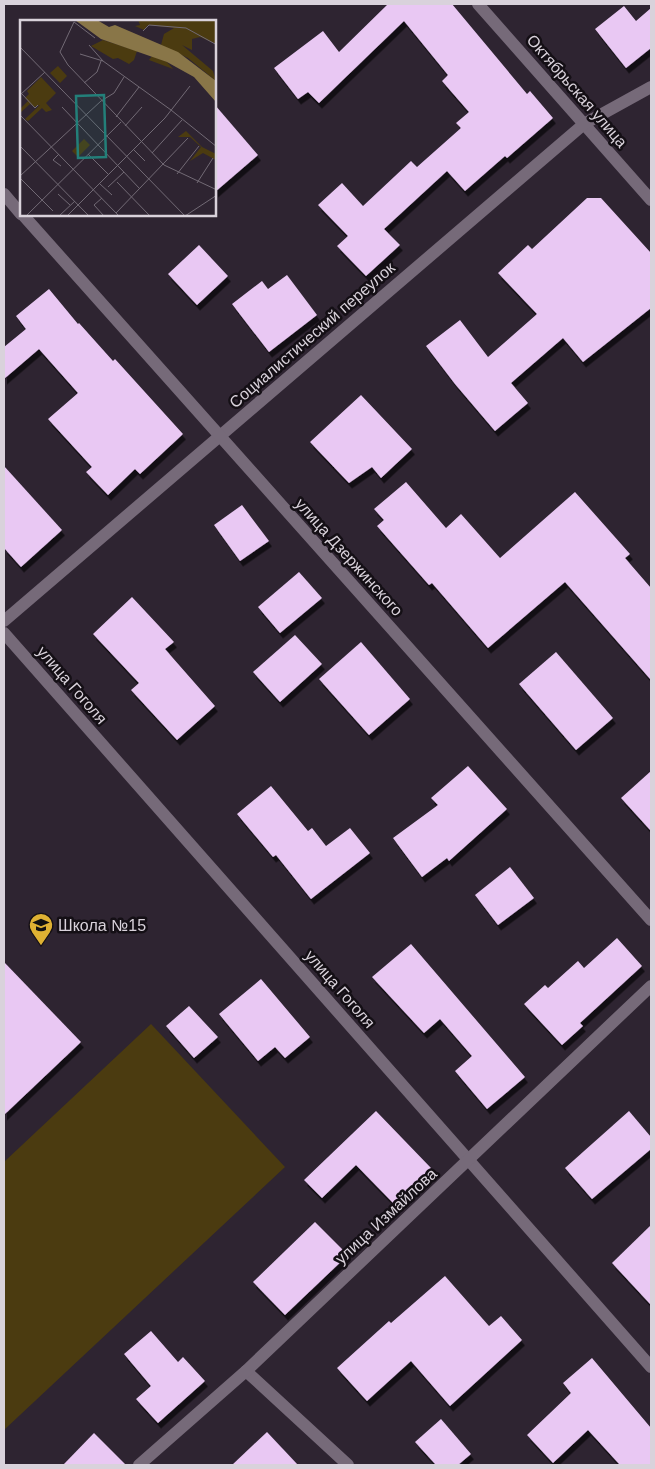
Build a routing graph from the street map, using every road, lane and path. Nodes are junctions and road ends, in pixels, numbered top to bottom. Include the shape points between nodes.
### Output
1 (478, 4) edge
2 (651, 87) edge
3 (584, 124) junction
4 (4, 194) edge
5 (651, 200) edge
6 (20, 212) edge
7 (24, 216) edge
8 (220, 436) junction
9 (4, 621) edge
10 (4, 633) edge
11 (651, 920) edge
12 (651, 986) edge
13 (469, 1160) junction
14 (651, 1367) edge
15 (246, 1371) junction
16 (140, 1465) edge
17 (348, 1465) edge

1 - 3 street, Октябрьская улица
2 - 3 street, Социалистический переулок
3 - 5 street, Октябрьская улица
3 - 8 street, Социалистический переулок
4 - 6 street, улица Дзержинского
7 - 8 street, улица Дзержинского
8 - 9 street, Социалистический переулок
8 - 11 street, улица Дзержинского
10 - 13 street, улица Гоголя
12 - 13 street, улица Измайлова
13 - 14 street, улица Гоголя
13 - 15 street, улица Измайлова
15 - 16 street, улица Измайлова
15 - 17 street

